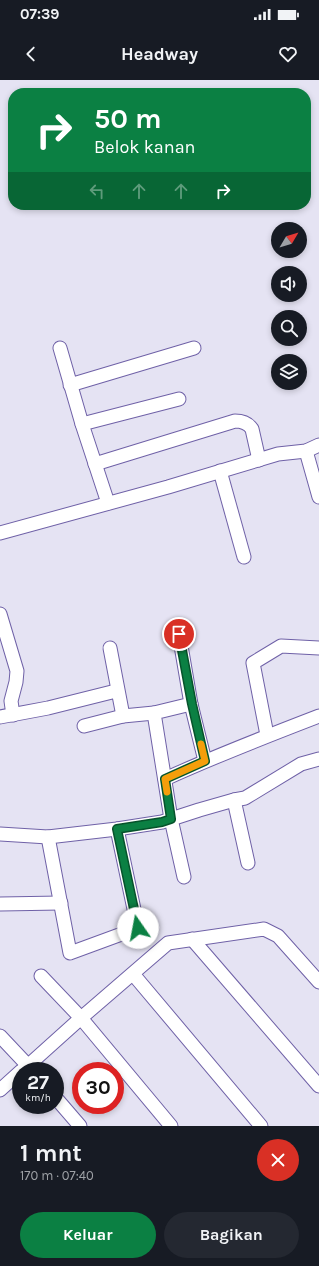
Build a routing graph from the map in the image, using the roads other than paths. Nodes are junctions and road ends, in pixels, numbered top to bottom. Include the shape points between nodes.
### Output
1 (60, 348) dead end
2 (194, 348) dead end
3 (70, 385) junction
4 (179, 399) dead end
5 (82, 424) junction
6 (319, 446) edge
7 (306, 451) junction
8 (259, 460) junction
9 (95, 464) junction
10 (220, 471) junction
11 (319, 497) edge
12 (108, 504) junction
13 (0, 533) edge
14 (244, 557) dead end
15 (0, 614) edge
16 (179, 634) dead end
17 (110, 648) dead end
18 (319, 648) edge
19 (112, 692) dead end
20 (192, 704) junction
21 (154, 713) junction
22 (13, 715) junction
23 (123, 716) junction
24 (319, 716) edge
25 (0, 717) edge
26 (84, 726) dead end
27 (268, 735) junction
28 (319, 759) edge
29 (205, 761) junction
30 (165, 779) junction
31 (234, 800) junction
32 (171, 819) junction
33 (117, 829) junction
34 (0, 834) edge
35 (48, 837) junction
36 (248, 863) dead end
37 (184, 877) dead end
38 (61, 903) junction
39 (0, 904) edge
40 (192, 939) junction
41 (132, 974) junction
42 (41, 976) dead end
43 (319, 982) edge
44 (81, 1018) junction
45 (0, 1036) edge
46 (20, 1062) edge
47 (34, 1062) edge
48 (12, 1081) edge
49 (319, 1086) edge
50 (0, 1090) edge
51 (64, 1107) edge
52 (80, 1126) edge
53 (171, 1126) edge
54 (261, 1126) edge

1 - 3 street
2 - 3 street
3 - 5 street
4 - 5 street
5 - 9 street
6 - 7 street
7 - 8 street via 278,454
7 - 11 street
8 - 9 street via 252,429 240,421 235,421
8 - 10 street
9 - 12 street
10 - 12 street
10 - 14 street
12 - 13 street
15 - 22 street via 17,671 12,701
16 - 20 street
17 - 23 street
18 - 27 street via 280,646 254,663
19 - 22 street
20 - 21 street
20 - 29 street
21 - 23 street
21 - 30 street
22 - 25 street
23 - 26 street
24 - 27 street
27 - 29 street
28 - 31 street via 301,764 245,798
29 - 30 street
30 - 32 street
31 - 32 street
31 - 36 street
32 - 33 street
32 - 37 street
33 - 35 street
33 - 38 street via 138,928 70,953
34 - 35 street
35 - 38 street
38 - 39 street
40 - 41 street via 168,943
40 - 43 street via 264,929 278,936
40 - 49 street
41 - 44 street
41 - 54 street
42 - 44 street
44 - 47 street
44 - 53 street
45 - 46 street
48 - 50 street
51 - 52 street

